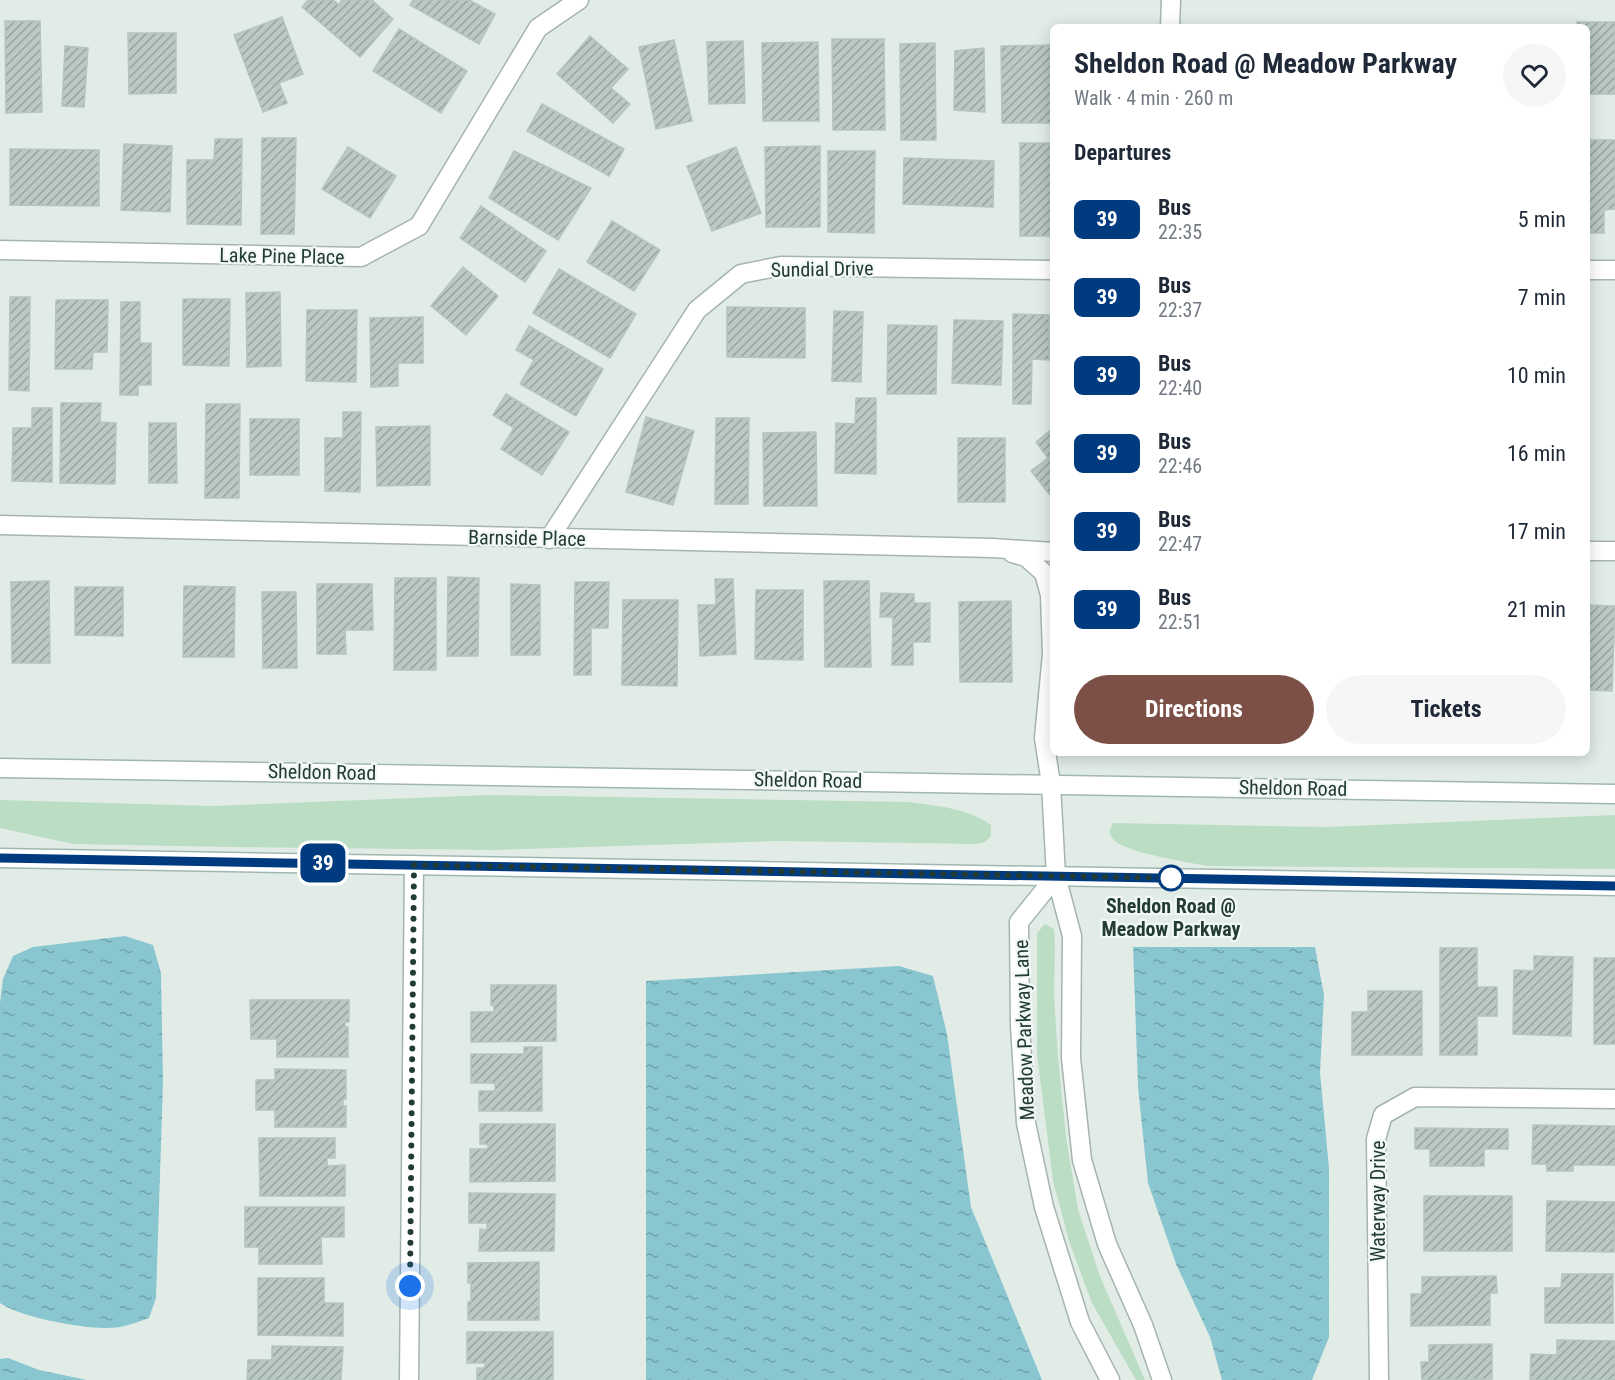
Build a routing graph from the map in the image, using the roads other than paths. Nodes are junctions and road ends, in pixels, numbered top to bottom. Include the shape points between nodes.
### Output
1 (579, 0) edge
2 (1171, 0) edge
3 (1170, 24) edge
4 (0, 250) edge
5 (1050, 270) edge
6 (1590, 270) edge
7 (1615, 270) edge
8 (0, 525) edge
9 (549, 539) junction
10 (993, 548) junction
11 (1590, 551) edge
12 (1615, 551) edge
13 (1050, 552) edge
14 (1050, 595) edge
15 (1050, 681) edge
16 (1060, 756) edge
17 (0, 768) edge
18 (1051, 784) junction
19 (1615, 794) edge
20 (0, 858) edge
21 (414, 865) junction
22 (1056, 876) junction
23 (1615, 886) edge
24 (1615, 1099) edge
25 (409, 1380) edge
26 (1110, 1380) edge
27 (1162, 1380) edge
28 (1379, 1380) edge

1 - 4 street, Lake Pine Place via 538,28 419,226 361,257
2 - 3 street
5 - 9 street, Sundial Drive via 781,266 741,274 697,310
6 - 7 street
8 - 9 street, Barnside Place
9 - 10 street, Barnside Place
10 - 13 street, Barnside Place
10 - 14 street via 1026,557 1044,573
11 - 12 street
15 - 18 street via 1044,738
16 - 18 street
17 - 18 street, Sheldon Road
18 - 19 street, Sheldon Road
18 - 22 street
20 - 21 street
21 - 22 street
21 - 25 street
22 - 23 street
22 - 26 street, Meadow Parkway Lane via 1019,922 1026,1123 1044,1207 1080,1322
22 - 27 street via 1072,936 1071,1058 1082,1160 1107,1244 1143,1325
24 - 28 street, Waterway Drive via 1415,1097 1383,1114 1376,1139

